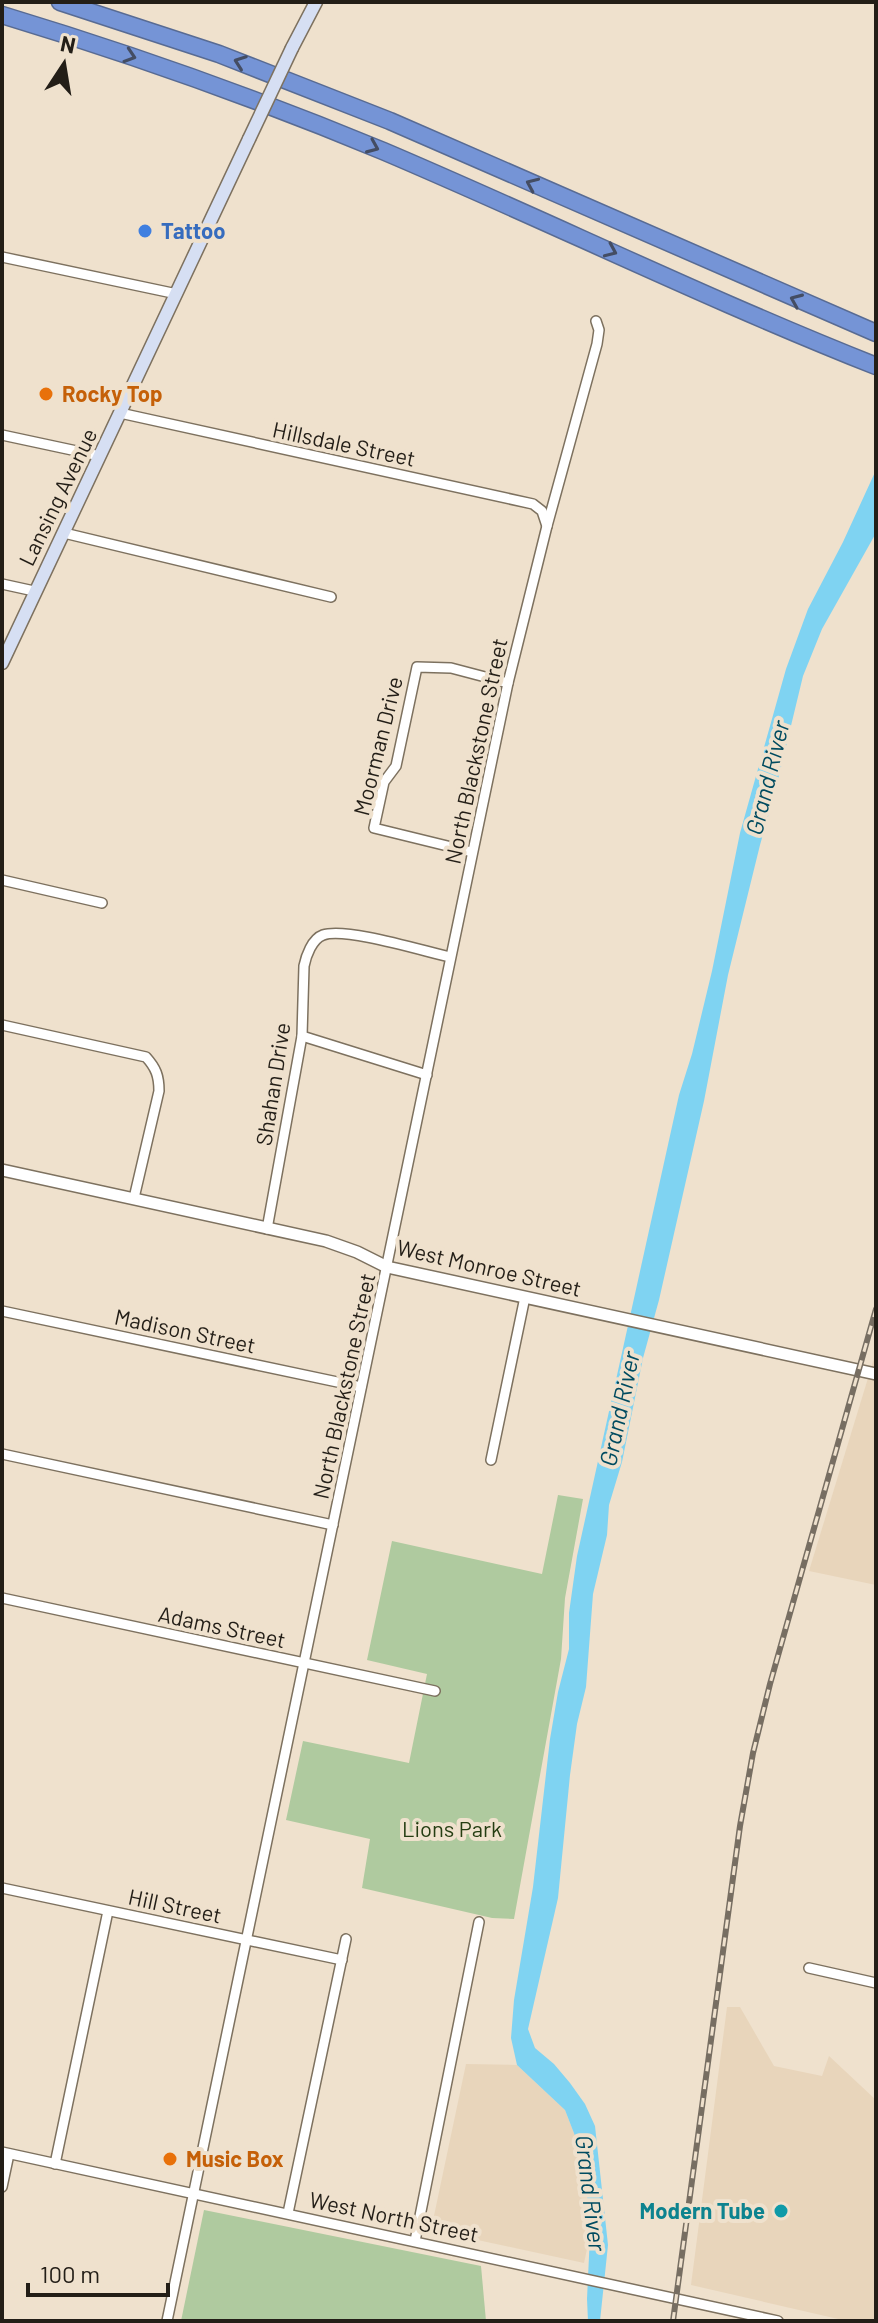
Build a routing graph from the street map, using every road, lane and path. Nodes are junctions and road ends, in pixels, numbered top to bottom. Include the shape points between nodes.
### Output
1 (60, 2) edge
2 (316, 2) edge
3 (2, 15) edge
4 (2, 257) edge
5 (177, 294) junction
6 (596, 321) dead end
7 (872, 332) edge
8 (870, 363) edge
9 (120, 413) junction
10 (2, 435) edge
11 (100, 456) junction
12 (547, 526) junction
13 (64, 533) junction
14 (2, 584) edge
15 (34, 591) junction
16 (331, 597) dead end
17 (2, 663) edge
18 (508, 683) junction
19 (472, 852) junction
20 (2, 880) edge
21 (102, 903) dead end
22 (450, 957) junction
23 (2, 1025) edge
24 (302, 1036) junction
25 (427, 1075) junction
26 (2, 1170) edge
27 (134, 1198) junction
28 (267, 1229) junction
29 (387, 1267) junction
30 (525, 1297) junction
31 (2, 1311) edge
32 (876, 1374) edge
33 (361, 1387) junction
34 (2, 1454) edge
35 (491, 1460) dead end
36 (333, 1525) junction
37 (2, 1598) edge
38 (303, 1663) junction
39 (435, 1691) dead end
40 (2, 1888) edge
41 (108, 1911) junction
42 (479, 1922) dead end
43 (245, 1939) junction
44 (346, 1939) dead end
45 (342, 1960) junction
46 (809, 1968) dead end
47 (876, 1983) edge
48 (6, 2153) edge
49 (55, 2164) junction
50 (2, 2187) edge
51 (193, 2192) junction
52 (288, 2213) junction
53 (415, 2241) junction
54 (167, 2321) edge
55 (778, 2321) edge

7 -> 1 highway via 377,116 219,54
2 - 5 main road, Lansing Avenue, bridge
3 -> 8 highway via 270,105
4 - 5 street
5 - 9 main road, Lansing Avenue
6 - 12 street, North Blackstone Street via 597,344
9 - 11 main road, Lansing Avenue
9 - 12 street, Hillsdale Street via 533,504
10 - 11 street
11 - 13 main road, Lansing Avenue
12 - 18 street, North Blackstone Street
13 - 15 main road, Lansing Avenue
13 - 16 street
14 - 15 street
15 - 17 main road, Lansing Avenue
18 - 19 street, North Blackstone Street
18 - 19 street, Moorman Drive via 451,668 417,667 396,766 384,782 374,828
19 - 22 street, North Blackstone Street
20 - 21 street
22 - 24 street, Shahan Drive via 350,934 322,935 304,966
22 - 25 street, North Blackstone Street
23 - 27 street via 146,1057 155,1068 159,1091
24 - 25 street
24 - 28 street, Shahan Drive
25 - 29 street, North Blackstone Street
26 - 27 street, West Monroe Street
27 - 28 street, West Monroe Street
28 - 29 street, West Monroe Street via 326,1241
29 - 30 street, West Monroe Street
29 - 33 street, North Blackstone Street
30 - 32 street, West Monroe Street
30 - 35 street
31 - 33 street, Madison Street
33 - 36 street, North Blackstone Street
34 - 36 street
36 - 38 street, North Blackstone Street
37 - 38 street, Adams Street
38 - 39 street, Adams Street
38 - 43 street, North Blackstone Street
40 - 41 street, Hill Street
41 - 43 street, Hill Street
41 - 49 street
42 - 53 street
43 - 45 street, Hill Street
43 - 51 street, North Blackstone Street
44 - 45 street
45 - 52 street
46 - 47 street
48 - 49 street, West North Street
48 - 50 street
49 - 51 street, West North Street
51 - 52 street, West North Street
51 - 54 street, North Blackstone Street
52 - 53 street, West North Street
53 - 55 street, West North Street

